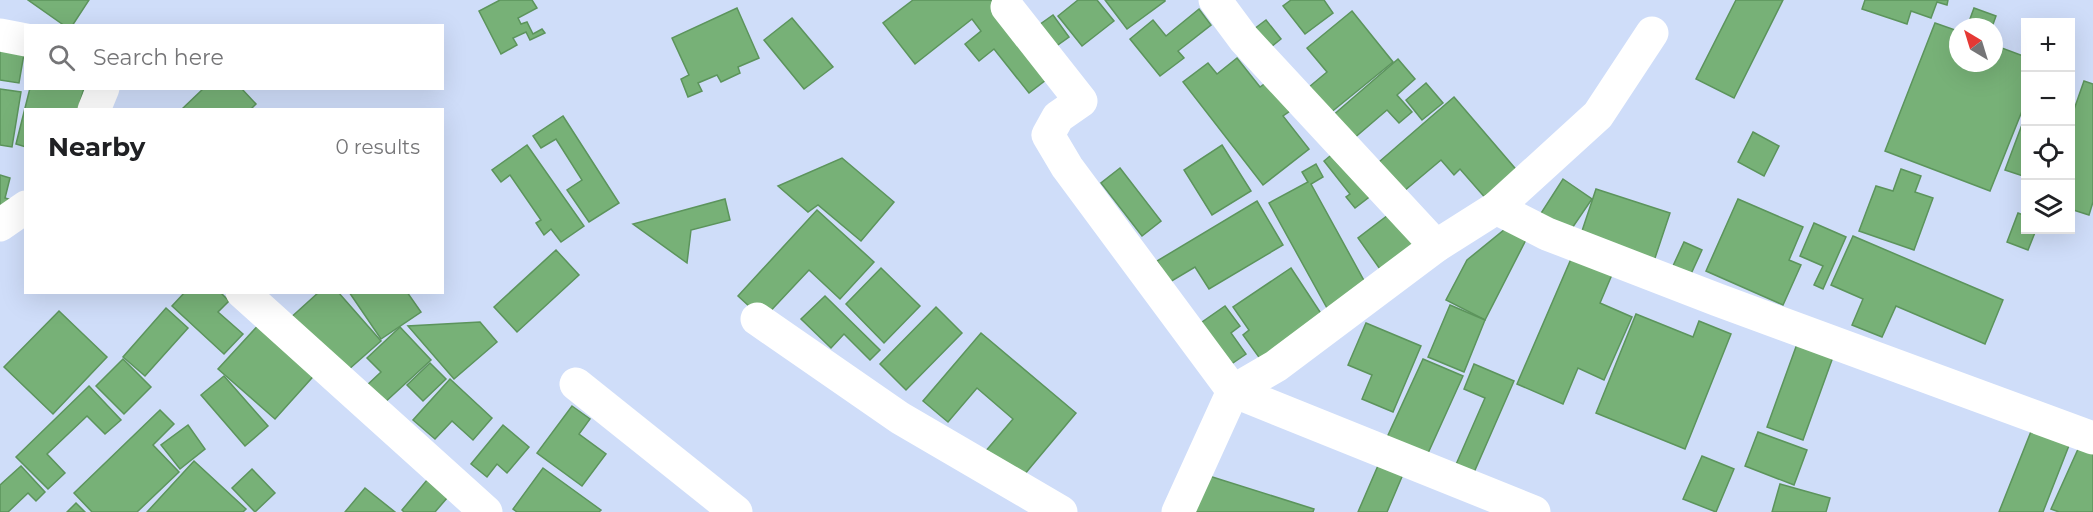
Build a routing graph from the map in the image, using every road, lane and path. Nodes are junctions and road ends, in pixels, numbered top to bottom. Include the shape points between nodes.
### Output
1 (1215, 0) edge
2 (1007, 7) dead end
3 (1652, 33) dead end
4 (0, 35) edge
5 (24, 40) edge
6 (102, 90) edge
7 (95, 108) edge
8 (24, 208) edge
9 (1496, 208) junction
10 (0, 225) edge
11 (1436, 246) junction
12 (244, 294) edge
13 (757, 319) dead end
14 (576, 384) dead end
15 (1233, 391) junction
16 (2093, 438) edge
17 (486, 512) edge
18 (736, 512) edge
19 (1061, 512) edge
20 (1178, 512) edge
21 (1534, 512) edge

1 - 11 street via 1244,39
2 - 15 street via 1081,101 1059,117 1048,135 1067,167
3 - 9 street via 1598,115
4 - 5 street
6 - 7 street
8 - 10 street
9 - 11 street
9 - 16 street via 1547,234 1718,300
11 - 15 street via 1276,366
12 - 17 street
13 - 19 street via 900,418
14 - 18 street
15 - 20 street
15 - 21 street

